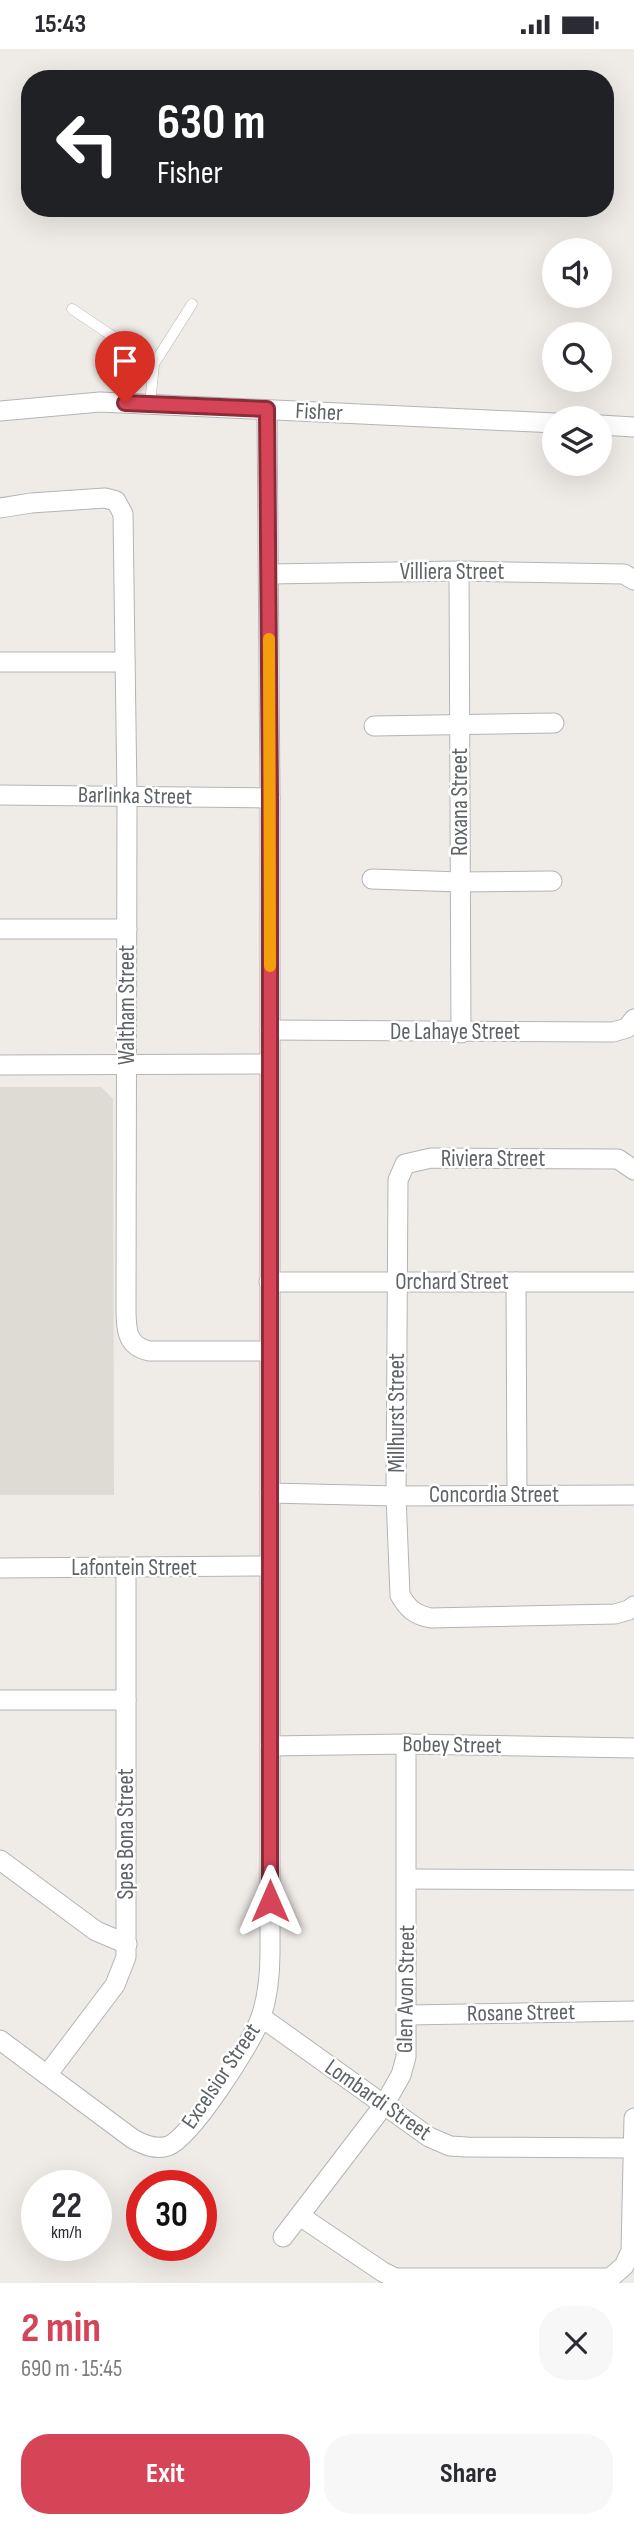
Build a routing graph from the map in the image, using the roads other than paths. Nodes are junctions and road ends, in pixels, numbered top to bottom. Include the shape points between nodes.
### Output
1 (192, 304) dead end
2 (72, 309) dead end
3 (154, 364) junction
4 (149, 404) junction
5 (267, 409) junction
6 (0, 411) edge
7 (542, 422) edge
8 (612, 426) edge
9 (634, 427) edge
10 (0, 508) edge
11 (459, 571) junction
12 (269, 574) junction
13 (634, 580) edge
14 (0, 662) edge
15 (125, 662) junction
16 (554, 723) dead end
17 (460, 725) junction
18 (374, 726) dead end
19 (0, 795) edge
20 (127, 795) junction
21 (270, 798) junction
22 (372, 879) dead end
23 (552, 881) dead end
24 (460, 882) junction
25 (0, 929) edge
26 (127, 929) junction
27 (634, 1019) edge
28 (270, 1030) junction
29 (461, 1033) junction
30 (269, 1064) junction
31 (0, 1065) edge
32 (126, 1065) junction
33 (634, 1170) edge
34 (397, 1191) joint
35 (269, 1282) junction
36 (398, 1282) junction
37 (516, 1282) junction
38 (634, 1282) edge
39 (268, 1350) junction
40 (270, 1493) junction
41 (517, 1494) junction
42 (634, 1495) edge
43 (396, 1496) junction
44 (269, 1566) junction
45 (0, 1568) edge
46 (126, 1568) junction
47 (634, 1606) edge
48 (0, 1700) edge
49 (126, 1700) junction
50 (406, 1744) junction
51 (270, 1746) junction
52 (634, 1748) edge
53 (0, 1860) edge
54 (407, 1879) junction
55 (634, 1880) edge
56 (127, 1944) junction
57 (634, 2011) edge
58 (407, 2015) junction
59 (261, 2017) junction
60 (0, 2040) edge
61 (47, 2075) junction
62 (384, 2105) junction
63 (634, 2118) edge
64 (634, 2148) edge
65 (300, 2216) junction
66 (283, 2237) dead end

1 - 3 lane
2 - 3 lane
3 - 4 lane
4 - 5 street, Fisher
4 - 6 street, Fisher via 100,402
5 - 7 street, Fisher
5 - 12 street, Excelsior Street
8 - 9 street
10 - 15 street, Waltham Street via 116,501 124,527
11 - 12 street, Villiera Street
11 - 13 street, Villiera Street via 624,573
11 - 17 street, Roxana Street
12 - 21 street, Excelsior Street
14 - 15 street
15 - 20 street, Waltham Street
16 - 17 street
17 - 18 street
17 - 24 street, Roxana Street
19 - 20 street, Barlinka Street
20 - 21 street, Barlinka Street
20 - 26 street, Waltham Street
21 - 28 street, Excelsior Street
22 - 24 street
23 - 24 street
24 - 29 street, Roxana Street
25 - 26 street
26 - 32 street, Waltham Street
27 - 29 street, De Lahaye Street via 627,1028 613,1032
28 - 29 street, De Lahaye Street
28 - 30 street, Excelsior Street
30 - 32 street
30 - 35 street, Excelsior Street
31 - 32 street
32 - 39 street, Waltham Street via 128,1336 135,1346 149,1351
33 - 34 street, Riviera Street via 624,1161 610,1159 419,1159 405,1164 398,1175
34 - 36 street, Millhurst Street
35 - 36 street, Orchard Street
35 - 39 street, Excelsior Street
36 - 37 street, Orchard Street
36 - 43 street, Millhurst Street
37 - 38 street, Orchard Street
37 - 41 street
39 - 40 street, Excelsior Street
40 - 43 street, Concordia Street
40 - 44 street, Excelsior Street
41 - 42 street, Concordia Street
41 - 43 street, Concordia Street
43 - 47 street, Millhurst Street via 400,1595 414,1612 431,1618 615,1614
44 - 46 street, Lafontein Street
44 - 51 street, Excelsior Street
45 - 46 street, Lafontein Street
46 - 49 street, Spes Bona Street
48 - 49 street
49 - 56 street, Spes Bona Street
50 - 51 street, Bobey Street
50 - 52 street, Bobey Street
50 - 54 street, Glen Avon Street
51 - 59 street, Excelsior Street via 270,1972
53 - 56 street via 96,1931
54 - 55 street
54 - 58 street, Glen Avon Street
56 - 61 street, Spes Bona Street via 115,1985
57 - 58 street, Rosane Street
58 - 62 street, Glen Avon Street via 404,2067
59 - 61 street, Excelsior Street via 233,2069 170,2145 148,2147 133,2139
59 - 62 street, Lombardi Street
60 - 61 street
62 - 64 street, Lombardi Street via 450,2146
62 - 65 street, Glen Avon Street
63 - 64 street
64 - 65 street via 631,2251 610,2279 395,2278
65 - 66 street, Glen Avon Street

